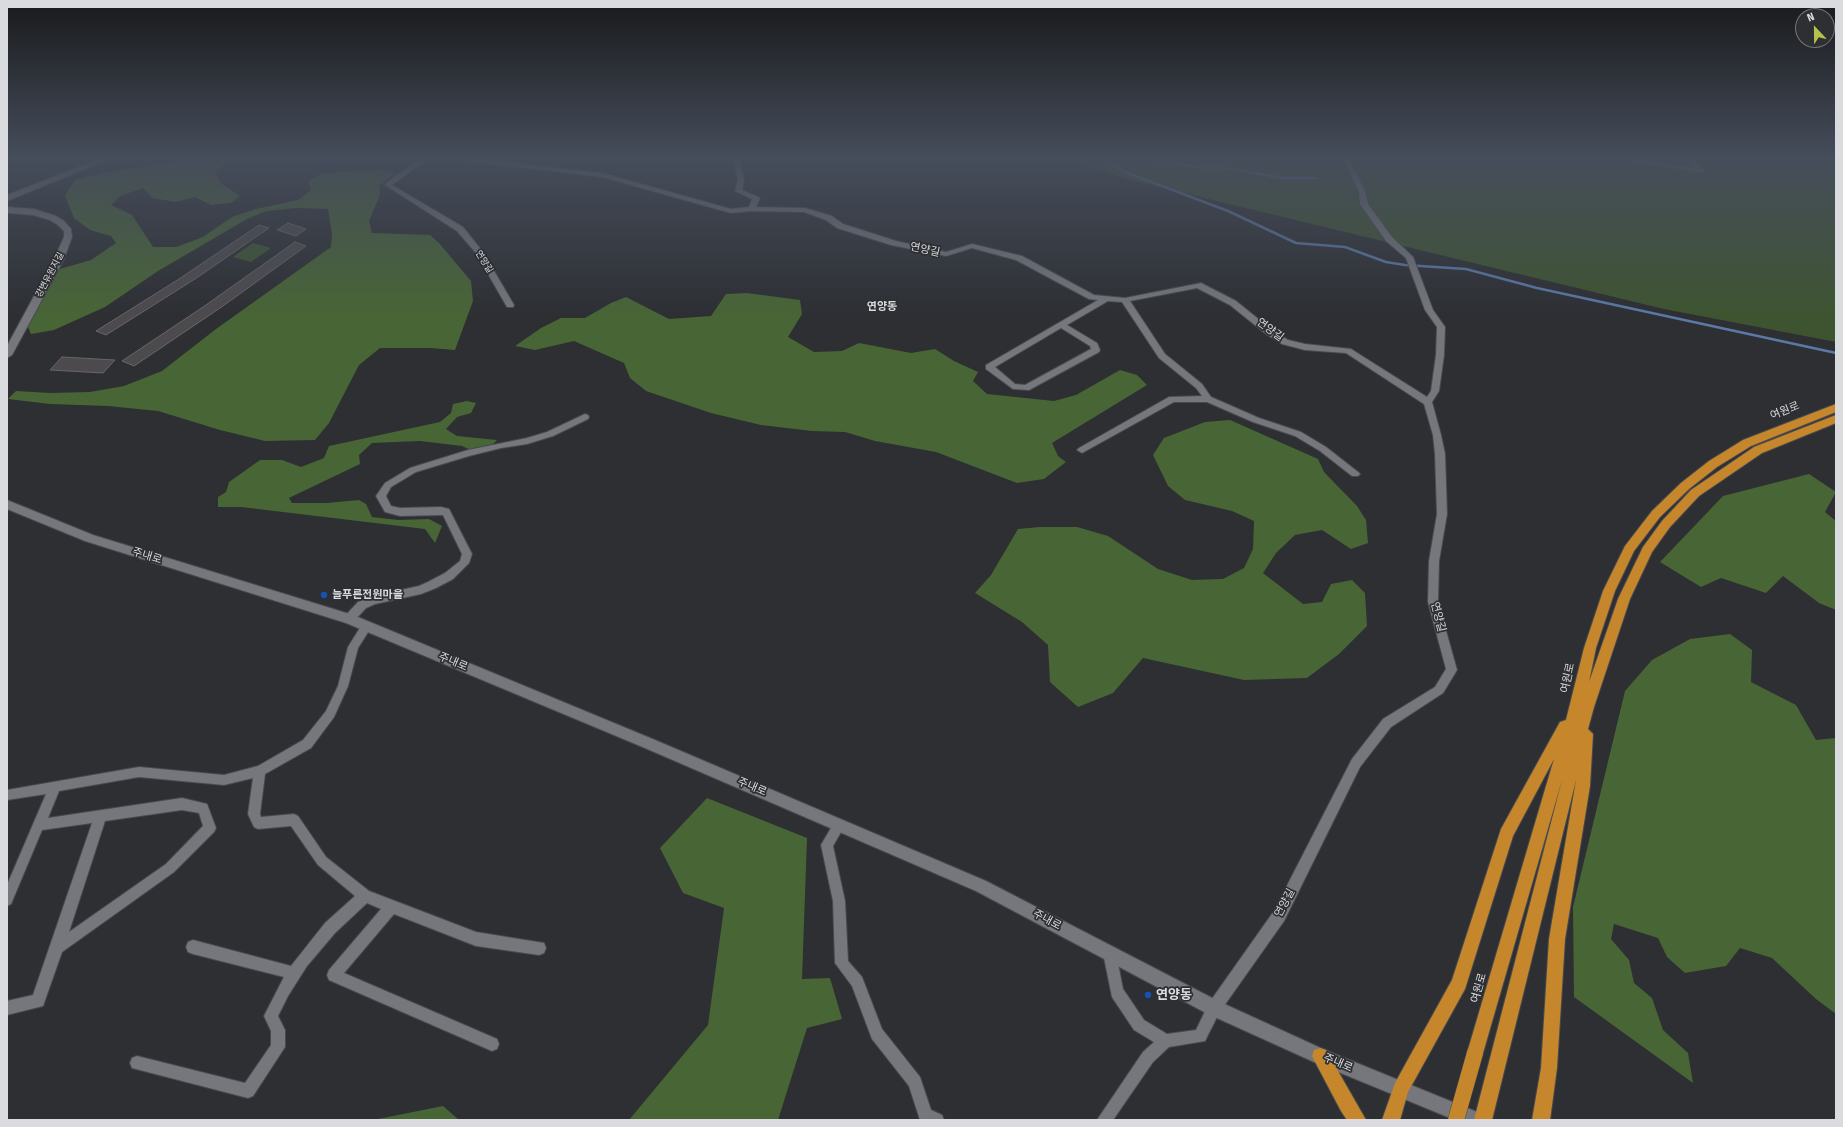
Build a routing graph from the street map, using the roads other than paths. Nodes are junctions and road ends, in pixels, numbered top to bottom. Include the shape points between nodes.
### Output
1 (31, 212) edge
2 (432, 212) edge
3 (810, 212) edge
4 (1369, 212) edge
5 (1107, 298) junction
6 (1125, 300) junction
7 (510, 305) dead end
8 (1061, 325) junction
9 (7, 355) edge
10 (1208, 399) junction
11 (1428, 402) junction
12 (1833, 413) edge
13 (585, 417) dead end
14 (1082, 450) dead end
15 (1356, 474) dead end
16 (7, 504) edge
17 (349, 619) junction
18 (367, 626) junction
19 (1583, 703) junction
20 (260, 771) junction
21 (55, 786) junction
22 (7, 795) edge
23 (100, 817) junction
24 (840, 825) junction
25 (39, 826) junction
26 (366, 896) junction
27 (7, 900) edge
28 (392, 906) junction
29 (194, 947) dead end
30 (57, 948) junction
31 (539, 948) dead end
32 (1110, 953) junction
33 (294, 973) junction
34 (7, 1008) edge
35 (1214, 1008) junction
36 (1166, 1041) junction
37 (492, 1044) dead end
38 (1320, 1056) junction
39 (138, 1063) dead end
40 (1401, 1089) junction
41 (926, 1118) edge
42 (1104, 1120) edge
43 (1357, 1120) edge
44 (1391, 1120) edge
45 (1456, 1120) edge
46 (1476, 1120) edge
47 (1483, 1120) edge
48 (1541, 1120) edge

1 - 9 main road, 강변유원지길 via 53,218 65,227 68,236 59,259
2 - 7 street, 연양길 via 460,229 479,252
3 - 5 street, 연양길 via 829,218 840,226 894,243 946,254 972,246 1019,258 1092,297
4 - 11 street via 1389,239 1409,257 1429,310 1441,327 1435,391
5 - 6 street, 연양길
5 - 8 street
6 - 10 street via 1162,356 1199,386
6 - 11 street, 연양길 via 1198,285 1233,302 1285,342 1305,347 1348,351
8 - 8 street via 1009,355 989,367 1013,386 1026,388 1096,350 1094,345
10 - 14 street via 1172,399
10 - 15 street via 1256,420 1298,434
11 - 35 street, 연양길 via 1440,454 1442,514 1434,561 1433,602 1452,670 1439,690 1388,723 1356,763 1279,916
12 - 19 highway, 여원로 via 1758,450 1724,472 1695,493 1666,524 1647,550 1624,599
12 - 19 highway, 여원로 via 1747,443 1713,464 1656,514 1629,549 1609,591 1590,648
13 - 17 street via 550,434 468,453 413,470 388,485 381,496 388,509 400,512 446,512 467,554 464,563 449,576 420,590 379,598 362,605
16 - 17 main road, 주내로 via 89,538
17 - 18 main road, 주내로
18 - 20 street via 353,647 343,686 330,714 306,744
18 - 24 main road, 주내로
19 - 40 highway via 1506,834 1459,983
19 - 45 highway, 여원로, bridge
19 - 47 highway, 여원로 via 1549,863
19 - 48 highway via 1583,786 1557,939 1549,1068
20 - 21 street via 224,780 139,772
20 - 26 street via 254,814 258,823 294,820 322,861
21 - 22 street
21 - 25 street
23 - 25 street
23 - 30 street
23 - 30 street via 182,804 203,808 210,828 170,868
24 - 32 main road, 주내로 via 981,886
24 - 41 street via 828,845 839,902 842,963 857,982 878,1034 915,1082
25 - 27 street
26 - 28 street
26 - 33 street via 330,928
28 - 31 street via 476,939
28 - 37 street via 334,975
29 - 33 street
30 - 34 street via 38,1001
32 - 35 main road, 주내로
32 - 36 street via 1117,992 1139,1025
33 - 39 street via 282,991 271,1016 278,1030 278,1047 248,1091
35 - 36 street, 연양길 via 1200,1036
35 - 38 main road, 주내로
36 - 42 street via 1148,1057
38 - 40 main road, 주내로
38 - 43 highway
40 - 44 highway
40 - 46 main road, 주내로

